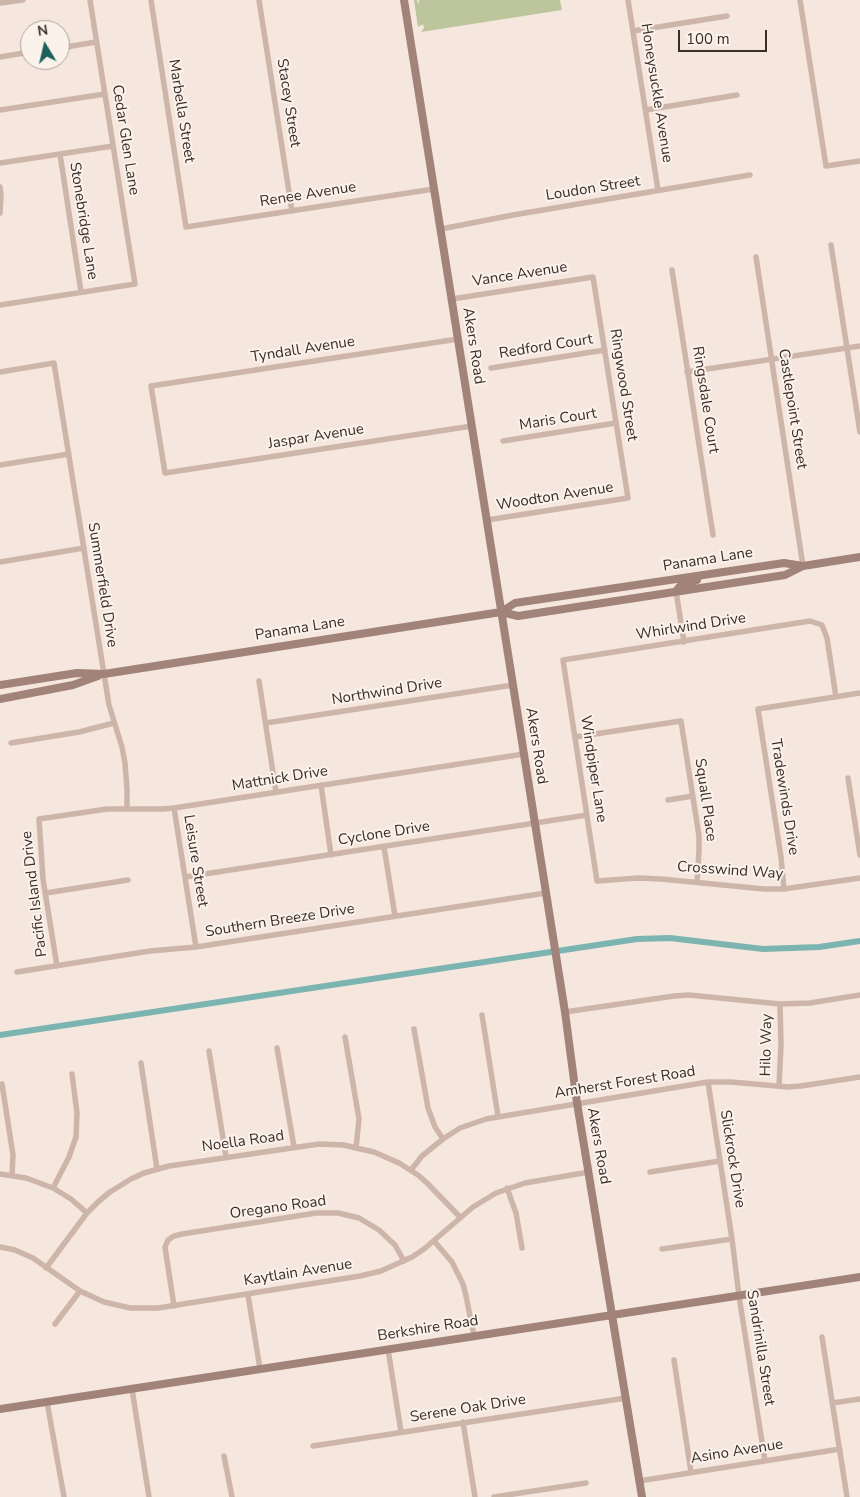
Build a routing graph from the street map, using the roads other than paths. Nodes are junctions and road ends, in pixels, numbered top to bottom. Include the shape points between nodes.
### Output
1 (23, 0) edge
2 (90, 0) edge
3 (150, 0) edge
4 (259, 0) edge
5 (404, 0) edge
6 (628, 0) edge
7 (800, 0) edge
8 (0, 4) edge
9 (727, 16) dead end
10 (633, 31) junction
11 (96, 42) junction
12 (70, 46) edge
13 (20, 54) edge
14 (0, 57) edge
15 (105, 94) junction
16 (737, 95) dead end
17 (0, 110) edge
18 (646, 110) junction
19 (113, 146) junction
20 (60, 154) junction
21 (860, 161) edge
22 (0, 163) edge
23 (750, 175) dead end
24 (0, 187) edge
25 (434, 189) junction
26 (658, 190) junction
27 (292, 211) junction
28 (0, 212) edge
29 (186, 227) joint
30 (441, 229) junction
31 (831, 245) dead end
32 (756, 257) dead end
33 (672, 270) dead end
34 (593, 276) joint
35 (81, 292) junction
36 (452, 299) junction
37 (0, 305) edge
38 (458, 339) junction
39 (860, 346) edge
40 (847, 348) junction
41 (604, 350) junction
42 (772, 359) junction
43 (491, 368) dead end
44 (0, 372) edge
45 (687, 372) junction
46 (616, 423) junction
47 (472, 426) junction
48 (860, 432) edge
49 (503, 441) dead end
50 (69, 454) junction
51 (0, 465) edge
52 (165, 473) joint
53 (628, 498) joint
54 (487, 520) junction
55 (713, 535) dead end
56 (84, 548) junction
57 (860, 557) edge
58 (0, 562) edge
59 (803, 566) junction
60 (723, 572) junction
61 (676, 591) junction
62 (501, 612) junction
63 (684, 642) junction
64 (563, 660) joint
65 (104, 674) junction
66 (259, 681) dead end
67 (0, 685) edge
68 (513, 685) junction
69 (860, 694) edge
70 (836, 697) junction
71 (0, 698) edge
72 (114, 723) junction
73 (266, 723) junction
74 (575, 737) junction
75 (11, 743) dead end
76 (524, 754) junction
77 (848, 778) dead end
78 (321, 786) junction
79 (276, 792) junction
80 (693, 796) junction
81 (668, 800) dead end
82 (174, 808) junction
83 (127, 809) junction
84 (587, 815) junction
85 (39, 819) joint
86 (535, 824) junction
87 (384, 847) junction
88 (331, 855) junction
89 (860, 855) edge
90 (185, 877) junction
91 (860, 878) edge
92 (128, 880) dead end
93 (597, 881) joint
94 (697, 882) junction
95 (784, 889) junction
96 (46, 893) junction
97 (546, 893) junction
98 (395, 916) junction
99 (196, 947) junction
100 (57, 966) junction
101 (17, 972) dead end
102 (860, 995) edge
103 (780, 1004) junction
104 (565, 1012) junction
105 (482, 1015) dead end
106 (414, 1028) dead end
107 (346, 1037) dead end
108 (277, 1048) dead end
109 (209, 1051) dead end
110 (141, 1063) dead end
111 (72, 1074) dead end
112 (860, 1077) edge
113 (708, 1082) junction
114 (2, 1084) dead end
115 (779, 1086) junction
116 (577, 1103) junction
117 (498, 1116) junction
118 (443, 1139) junction
119 (294, 1148) junction
120 (356, 1148) junction
121 (226, 1157) junction
122 (720, 1161) junction
123 (157, 1169) junction
124 (411, 1170) junction
125 (589, 1172) junction
126 (650, 1172) dead end
127 (0, 1174) edge
128 (12, 1175) junction
129 (53, 1188) junction
130 (507, 1188) junction
131 (88, 1213) junction
132 (460, 1217) junction
133 (732, 1239) junction
134 (434, 1241) junction
135 (0, 1247) edge
136 (522, 1248) dead end
137 (662, 1249) dead end
138 (404, 1261) junction
139 (46, 1268) junction
140 (860, 1277) edge
141 (80, 1291) junction
142 (248, 1294) junction
143 (739, 1296) junction
144 (174, 1306) junction
145 (613, 1315) junction
146 (55, 1324) dead end
147 (474, 1336) junction
148 (822, 1337) dead end
149 (388, 1349) junction
150 (674, 1360) dead end
151 (260, 1369) junction
152 (132, 1389) junction
153 (626, 1398) junction
154 (860, 1399) edge
155 (47, 1402) junction
156 (832, 1403) junction
157 (0, 1409) edge
158 (463, 1422) junction
159 (401, 1432) junction
160 (314, 1446) dead end
161 (840, 1449) junction
162 (224, 1456) dead end
163 (765, 1461) junction
164 (692, 1472) junction
165 (639, 1481) junction
166 (586, 1483) dead end
167 (64, 1497) edge
168 (149, 1497) edge
169 (232, 1497) edge
170 (475, 1497) edge
171 (494, 1497) edge
172 (642, 1497) edge
173 (847, 1497) edge

1 - 8 street
2 - 11 street, Cedar Glen Lane
3 - 29 street, Marbella Street
4 - 27 street, Stacey Street
5 - 25 street, Akers Road
6 - 10 street, Honeysuckle Avenue
7 - 21 street via 826,166
9 - 10 street
10 - 18 street, Honeysuckle Avenue
11 - 12 street
11 - 15 street, Cedar Glen Lane
13 - 14 street
15 - 17 street
15 - 19 street, Cedar Glen Lane
16 - 18 street
18 - 26 street, Honeysuckle Avenue
19 - 20 street
19 - 35 street, Cedar Glen Lane via 135,284
20 - 22 street
20 - 35 street, Stonebridge Lane
23 - 26 street, Loudon Street
24 - 28 street
25 - 27 street, Renee Avenue
25 - 30 street, Akers Road
26 - 30 street, Loudon Street
27 - 29 street, Renee Avenue
30 - 36 street, Akers Road
31 - 40 street
32 - 42 street, Castlepoint Street
33 - 45 street, Ringsdale Court
34 - 36 street, Vance Avenue
34 - 41 street, Ringwood Street
35 - 37 street
36 - 38 street, Akers Road
38 - 47 street, Akers Road
38 - 52 street, Tyndall Avenue via 151,386
39 - 40 street
40 - 42 street
40 - 48 street
41 - 43 street, Redford Court
41 - 46 street, Ringwood Street
42 - 45 street
42 - 59 street, Castlepoint Street
44 - 50 street, Summerfield Drive via 54,363
45 - 55 street, Ringsdale Court
46 - 49 street, Maris Court
46 - 53 street, Ringwood Street
47 - 52 street, Jaspar Avenue
47 - 54 street, Akers Road
50 - 51 street
50 - 56 street, Summerfield Drive
53 - 54 street, Woodton Avenue
54 - 62 street, Akers Road
56 - 58 street
56 - 65 street, Summerfield Drive
57 - 59 street, Panama Lane
59 - 60 street, Panama Lane via 784,563
59 - 61 street, Panama Lane via 785,575
60 - 61 street via 681,585
60 - 62 street, Panama Lane via 514,604
61 - 62 street, Panama Lane via 518,616
61 - 63 street
62 - 65 street, Panama Lane
62 - 68 street, Akers Road
63 - 64 street, Whirlwind Drive
63 - 70 street, Whirlwind Drive via 810,621 822,625
64 - 74 street, Windpiper Lane
65 - 67 street, Panama Lane via 77,674
65 - 71 street, Panama Lane via 73,685
65 - 72 street, Summerfield Drive
66 - 73 street
68 - 73 street, Northwind Drive
68 - 76 street, Akers Road
69 - 70 street
70 - 95 street, Tradewinds Drive via 758,709
72 - 75 street
72 - 83 street, Summerfield Drive via 125,763
73 - 79 street
74 - 80 street, Squall Place via 681,721
74 - 84 street, Windpiper Lane
76 - 78 street, Mattnick Drive
76 - 86 street, Akers Road
77 - 89 street
78 - 79 street, Mattnick Drive
78 - 88 street
79 - 82 street, Mattnick Drive
80 - 81 street
80 - 94 street, Squall Place via 699,836
82 - 83 street, Mattnick Drive
82 - 90 street, Leisure Street
83 - 85 street, Mattnick Drive
84 - 86 street, Cyclone Drive
84 - 93 street, Windpiper Lane
85 - 96 street, Pacific Island Drive
86 - 87 street, Cyclone Drive
86 - 97 street, Akers Road
87 - 88 street, Cyclone Drive
87 - 98 street
88 - 90 street, Cyclone Drive
90 - 99 street, Leisure Street
91 - 95 street, Crosswind Way
92 - 96 street
93 - 94 street, Crosswind Way via 638,878
94 - 95 street, Crosswind Way
96 - 100 street, Pacific Island Drive
97 - 98 street, Southern Breeze Drive
97 - 104 street, Akers Road
98 - 99 street, Southern Breeze Drive
99 - 100 street, Southern Breeze Drive
100 - 101 street, Southern Breeze Drive
102 - 103 street
103 - 104 street via 689,995
103 - 115 street, Hilo Way
104 - 116 street, Akers Road
105 - 117 street
106 - 118 street via 428,1108
107 - 120 street via 359,1119
108 - 119 street
109 - 121 street
110 - 123 street
111 - 129 street via 77,1113 76,1137
112 - 115 street, Amherst Forest Road
113 - 115 street, Amherst Forest Road
113 - 116 street, Amherst Forest Road
113 - 122 street, Slickrock Drive
114 - 128 street via 13,1155
116 - 117 street, Amherst Forest Road
116 - 125 street, Akers Road
117 - 118 street, Amherst Forest Road via 472,1123
118 - 124 street, Amherst Forest Road
119 - 120 street, Noella Road via 332,1144
119 - 121 street, Noella Road
120 - 124 street, Noella Road via 387,1156
121 - 123 street, Noella Road
122 - 126 street
122 - 133 street, Slickrock Drive
123 - 131 street, Noella Road via 121,1185
124 - 132 street, Noella Road
125 - 130 street, Kaytlain Avenue
125 - 145 street, Akers Road
127 - 128 street
128 - 129 street
129 - 131 street
130 - 132 street, Kaytlain Avenue via 484,1199
130 - 136 street via 516,1213
131 - 139 street, Noella Road
132 - 134 street, Kaytlain Avenue
133 - 137 street
133 - 143 street, Sandrinilla Street
134 - 138 street, Kaytlain Avenue
134 - 147 street via 452,1262 463,1284
135 - 139 street, Kaytlain Avenue via 25,1254
138 - 142 street, Kaytlain Avenue via 369,1274
138 - 144 street, Oregano Road via 395,1245 379,1230 359,1218 338,1213 316,1213 174,1236 165,1247
139 - 141 street, Kaytlain Avenue
140 - 143 street, Berkshire Road
141 - 144 street, Kaytlain Avenue via 104,1302 130,1308
141 - 146 street
142 - 144 street, Kaytlain Avenue
142 - 151 street
143 - 145 street, Berkshire Road
143 - 163 street, Sandrinilla Street
145 - 147 street, Berkshire Road
145 - 153 street, Akers Road
147 - 149 street, Berkshire Road
148 - 156 street
149 - 151 street, Berkshire Road
149 - 159 street
150 - 164 street
151 - 152 street, Berkshire Road
152 - 155 street, Berkshire Road
152 - 168 street
153 - 158 street, Serene Oak Drive
153 - 165 street, Akers Road
154 - 156 street
155 - 157 street, Berkshire Road
155 - 167 street
156 - 161 street
158 - 159 street, Serene Oak Drive
158 - 170 street
159 - 160 street, Serene Oak Drive
161 - 163 street, Asino Avenue
161 - 173 street
162 - 169 street
163 - 164 street, Asino Avenue
164 - 165 street, Asino Avenue
165 - 172 street, Akers Road
166 - 171 street

